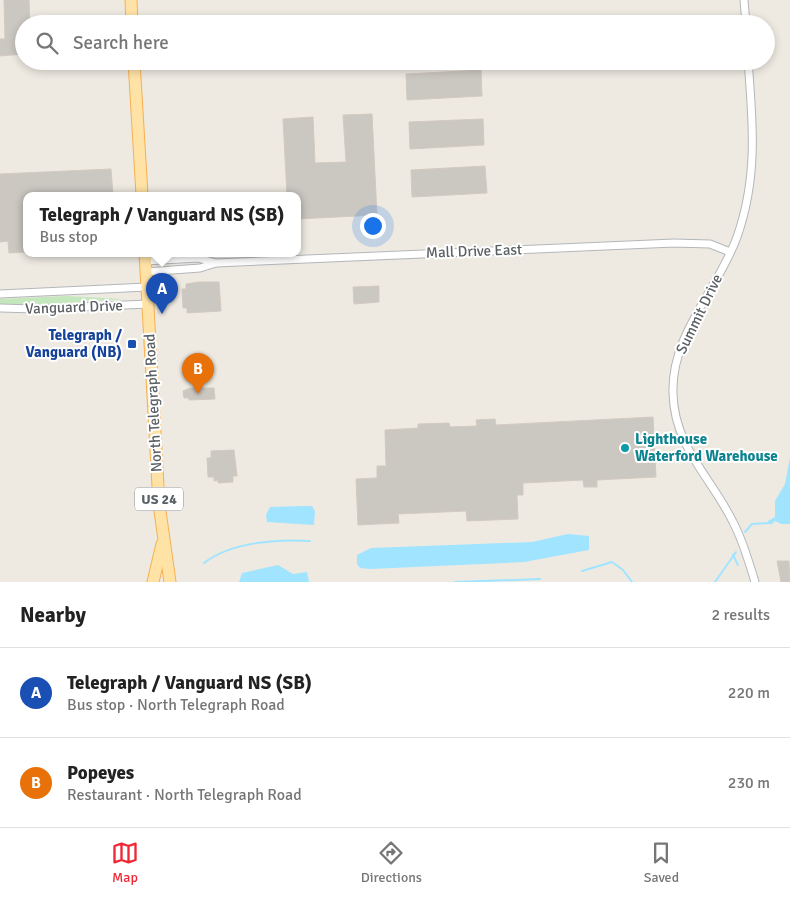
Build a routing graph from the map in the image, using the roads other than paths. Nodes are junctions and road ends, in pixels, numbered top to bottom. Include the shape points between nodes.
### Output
1 (131, 0) edge
2 (744, 0) edge
3 (132, 15) edge
4 (745, 15) edge
5 (135, 70) edge
6 (749, 70) edge
7 (142, 192) edge
8 (730, 252) junction
9 (145, 262) edge
10 (216, 263) junction
11 (146, 287) junction
12 (0, 294) edge
13 (148, 304) junction
14 (0, 308) edge
15 (163, 540) junction
16 (152, 582) edge
17 (170, 582) edge
18 (755, 582) edge

1 - 3 main road
2 - 4 street
5 - 7 main road
6 - 8 street, Summit Drive via 752,178 746,209
8 - 10 street, Mall Drive East via 710,244 674,242
8 - 18 street, Summit Drive via 681,346 673,392 675,412 686,446 733,521
9 - 10 street, Mall Drive East via 198,258
9 - 10 street, Mall Drive East via 200,268
9 - 11 main road, North Telegraph Road / US 24
11 - 12 street, Vanguard Drive
11 - 13 main road, North Telegraph Road / US 24
13 - 14 street, Vanguard Drive
13 - 15 main road, North Telegraph Road / US 24
15 - 16 main road
15 - 17 main road, North Telegraph Road / US 24

